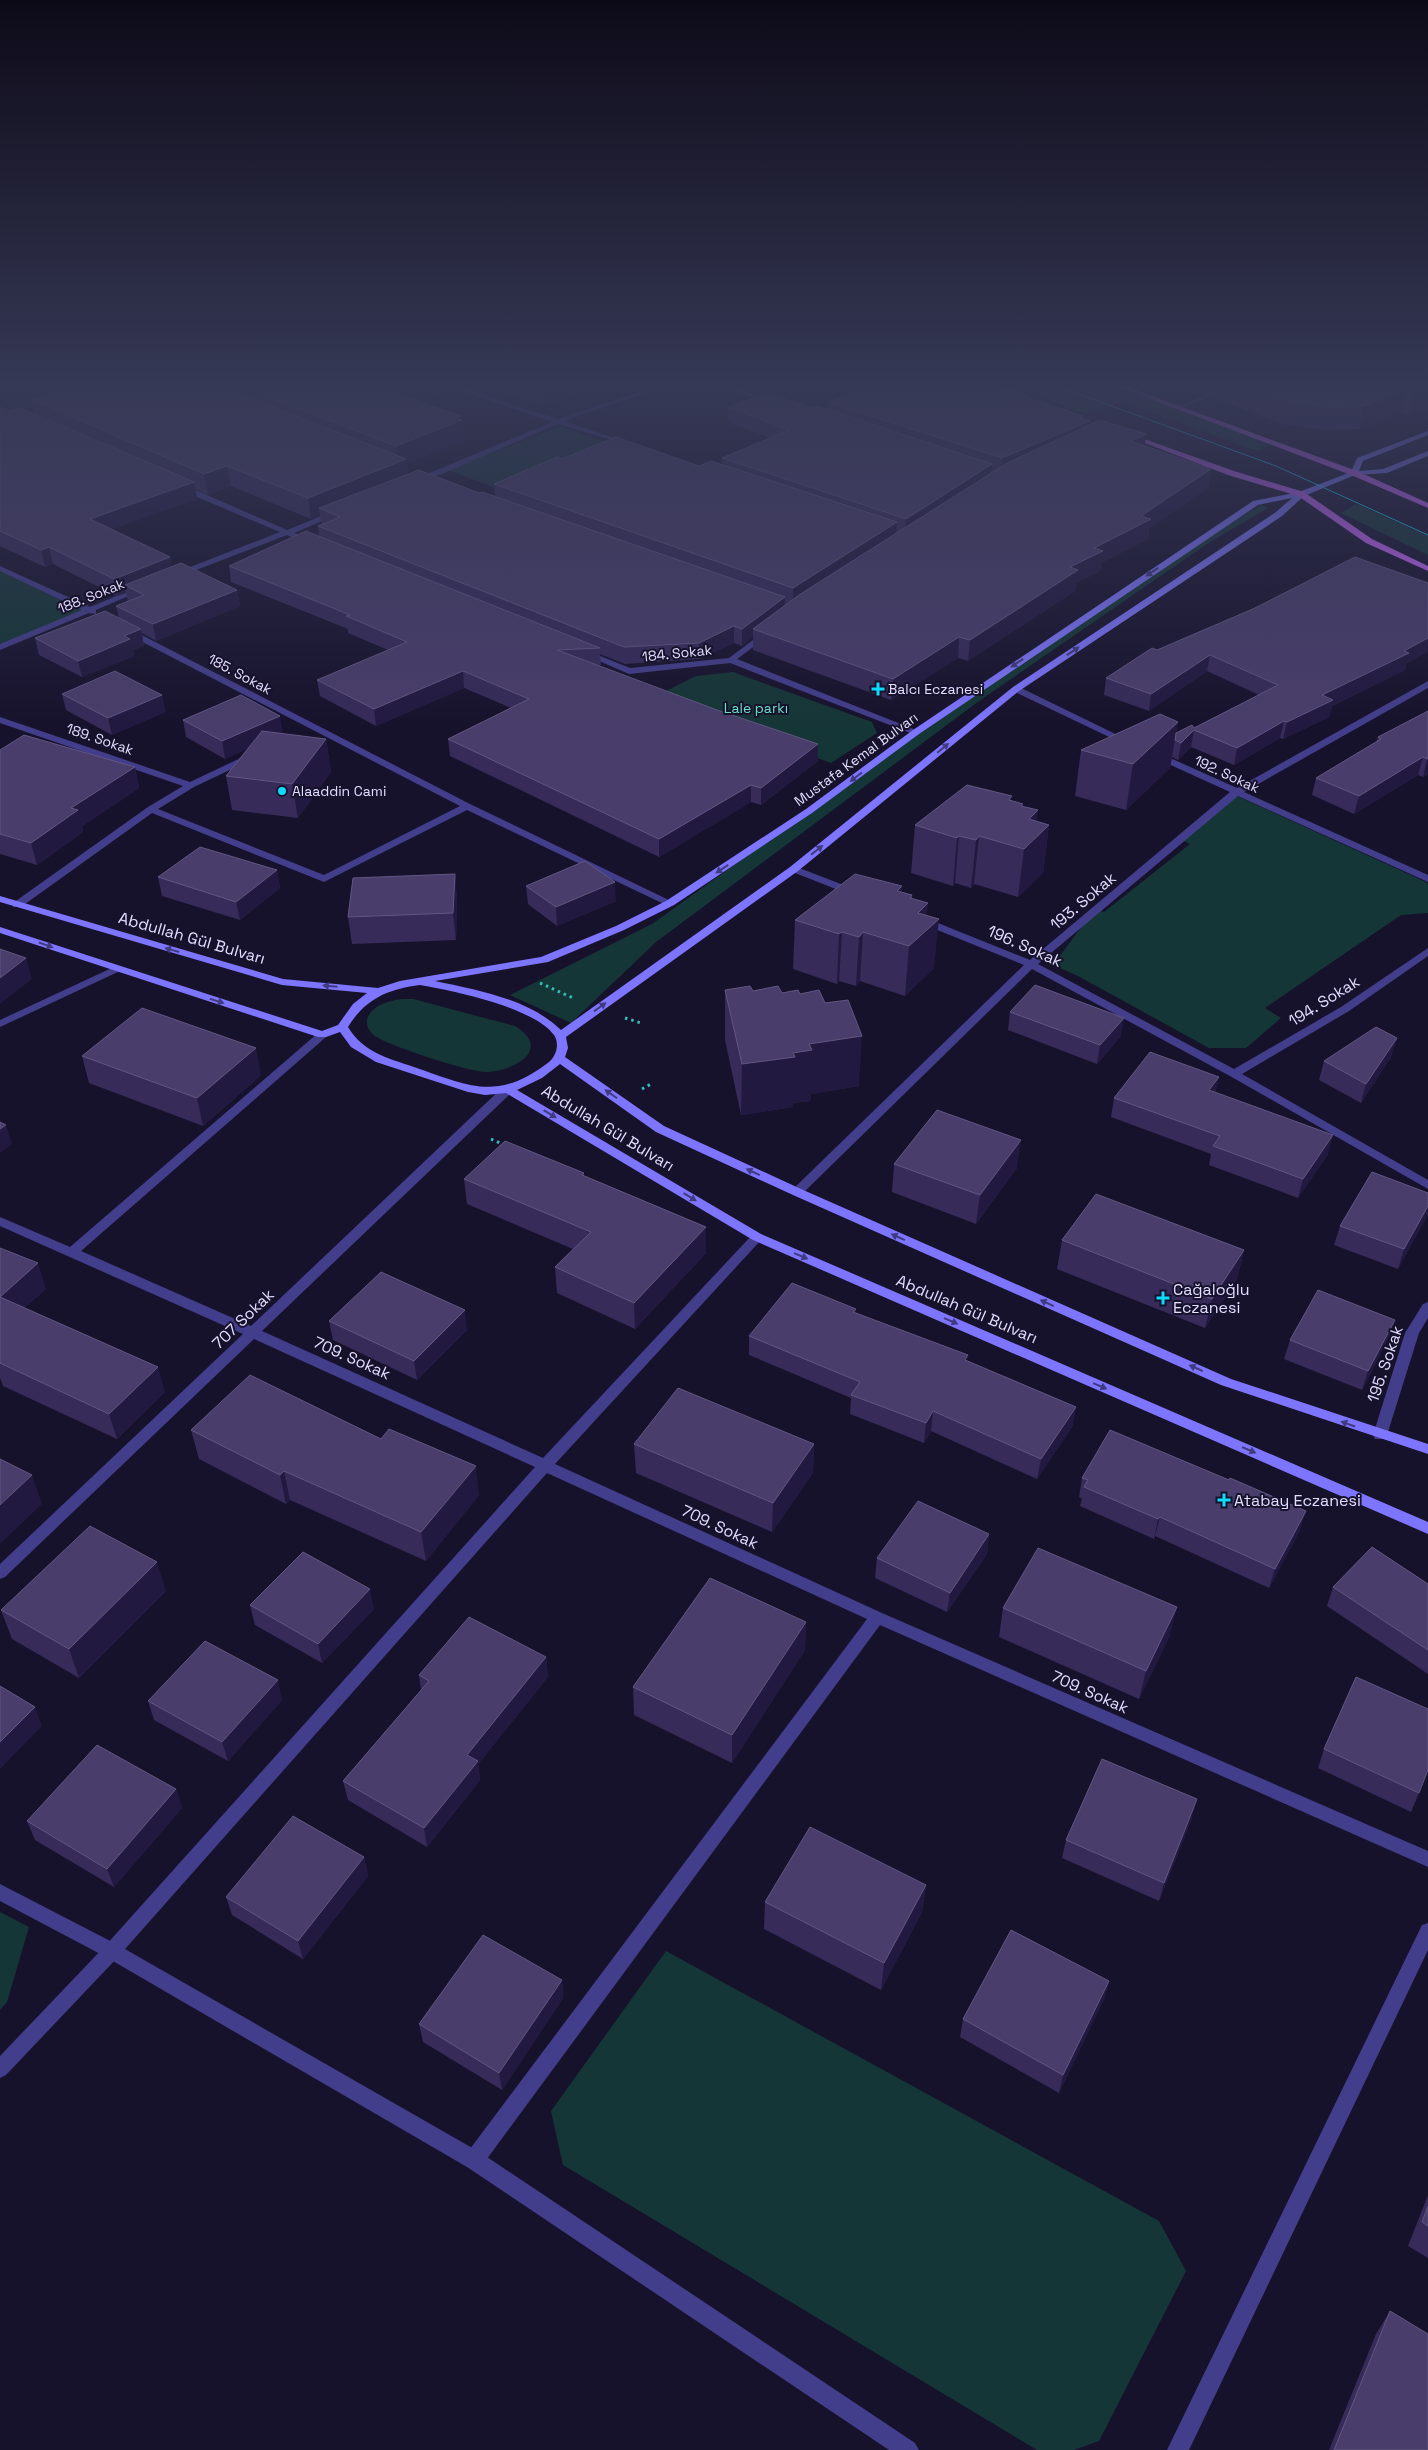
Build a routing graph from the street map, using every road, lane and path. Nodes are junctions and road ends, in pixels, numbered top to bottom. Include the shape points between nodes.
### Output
1 (209, 499) edge
2 (1271, 499) edge
3 (1295, 499) edge
4 (1309, 499) edge
5 (1413, 499) edge
6 (1428, 506) edge
7 (349, 508) edge
8 (286, 533) junction
9 (322, 547) edge
10 (0, 568) edge
11 (1428, 569) edge
12 (169, 578) edge
13 (151, 585) edge
14 (88, 610) junction
15 (106, 619) edge
16 (123, 628) edge
17 (771, 630) edge
18 (0, 647) edge
19 (575, 649) edge
20 (731, 660) junction
21 (1428, 684) edge
22 (1016, 689) junction
23 (0, 720) edge
24 (916, 732) junction
25 (260, 752) edge
26 (191, 784) junction
27 (1235, 793) junction
28 (467, 806) junction
29 (151, 809) junction
30 (794, 868) junction
31 (1428, 879) edge
32 (867, 898) edge
33 (0, 899) edge
34 (670, 903) junction
35 (17, 905) junction
36 (913, 916) edge
37 (0, 930) edge
38 (1428, 951) edge
39 (1031, 964) junction
40 (512, 965) junction
41 (116, 969) junction
42 (400, 984) junction
43 (378, 990) junction
44 (598, 1008) junction
45 (641, 1023) dead end
46 (0, 1024) edge
47 (342, 1028) junction
48 (322, 1035) junction
49 (561, 1036) junction
50 (560, 1059) junction
51 (1234, 1074) junction
52 (508, 1089) junction
53 (1428, 1184) edge
54 (797, 1192) junction
55 (0, 1221) edge
56 (757, 1237) junction
57 (72, 1252) junction
58 (1428, 1307) edge
59 (254, 1333) junction
60 (1380, 1435) junction
61 (1428, 1449) edge
62 (545, 1465) junction
63 (1428, 1528) edge
64 (0, 1573) edge
65 (876, 1618) junction
66 (1428, 1860) edge
67 (0, 1892) edge
68 (1428, 1931) edge
69 (112, 1951) junction
70 (0, 2069) edge
71 (474, 2160) junction
72 (908, 2450) edge
73 (1178, 2450) edge

1 - 8 street
2 -> 24 main road, Mustafa Kemal Bulvarı via 1256,502
22 -> 3 main road, Mustafa Kemal Bulvarı via 1279,514
4 - 11 main road via 1369,541
5 - 6 main road
7 - 8 street
8 - 9 street
8 - 12 street
10 - 14 street
13 - 14 street, 188. Sokak
14 - 15 street
14 - 18 street, 188. Sokak
16 - 28 street, 185. Sokak via 307,730
17 - 20 street
19 - 20 street, 184. Sokak via 629,671
20 - 24 street, 184. Sokak
21 - 27 street, 193. Sokak
22 - 27 street, 192. Sokak
30 -> 22 main road, Mustafa Kemal Bulvarı
23 - 26 street, 189. Sokak
24 -> 34 main road, Mustafa Kemal Bulvarı via 809,811
25 - 26 street
26 - 29 street
27 - 31 street, 192. Sokak
27 - 39 street, 193. Sokak
28 - 29 street via 324,879
28 - 34 street, 185. Sokak
29 - 35 street
30 - 32 street
44 -> 30 main road, Mustafa Kemal Bulvarı
33 - 35 main road, Abdullah Gül Bulvarı
34 - 40 main road, Mustafa Kemal Bulvarı via 544,960
43 -> 35 main road, Abdullah Gül Bulvarı via 282,982
36 - 39 street, 196. Sokak
37 -> 41 main road
38 - 51 street, 194. Sokak via 1345,1009
39 - 51 street, 196. Sokak
39 - 54 street, 193. Sokak
40 - 42 main road, Mustafa Kemal Bulvarı
40 - 44 path via 530,979
41 - 46 street
41 -> 48 main road
42 - 43 main road
42 - 49 main road via 438,984 530,1012 544,1019
43 - 47 main road via 361,1001
44 - 45 path
44 - 49 main road, Mustafa Kemal Bulvarı
47 - 48 main road
47 - 52 main road via 358,1050 374,1058 466,1090
48 - 57 street
49 - 50 main road via 563,1048
50 - 52 main road via 527,1083
54 -> 50 main road, Abdullah Gül Bulvarı via 660,1128
51 - 53 street, 196. Sokak
52 -> 56 main road, Abdullah Gül Bulvarı
52 - 59 street, 707 Sokak
60 -> 54 main road, Abdullah Gül Bulvarı via 1226,1382
55 - 57 street, 709. Sokak
56 - 62 street
56 -> 63 main road, Abdullah Gül Bulvarı
57 - 59 street, 709. Sokak
58 - 60 street, 195. Sokak via 1412,1333
59 - 62 street, 709. Sokak
59 - 64 street, 707 Sokak
60 - 61 main road, Abdullah Gül Bulvarı
62 - 65 street, 709. Sokak
62 - 69 street
65 - 66 street, 709. Sokak
65 - 71 street
67 - 69 street
68 - 73 street
69 - 70 street
69 - 71 street
71 - 72 street

